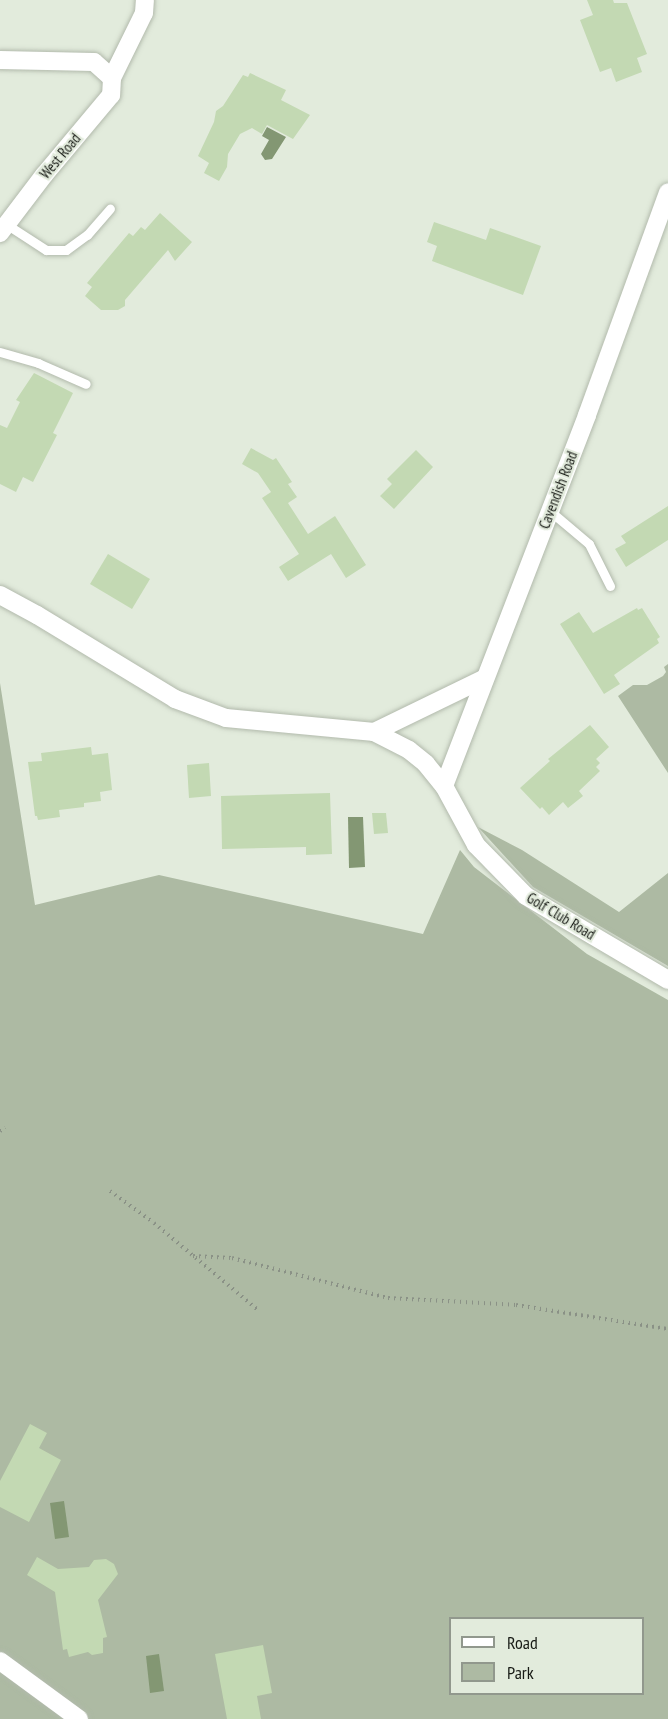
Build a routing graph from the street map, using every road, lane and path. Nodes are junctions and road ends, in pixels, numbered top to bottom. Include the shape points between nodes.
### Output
1 (145, 0) edge
2 (0, 60) edge
3 (112, 78) junction
4 (668, 192) edge
5 (110, 209) dead end
6 (3, 228) edge
7 (0, 352) edge
8 (86, 384) dead end
9 (550, 511) junction
10 (610, 585) dead end
11 (0, 595) edge
12 (486, 678) junction
13 (374, 732) junction
14 (444, 786) junction
15 (668, 980) edge
16 (5, 1128) dead end
17 (0, 1131) edge
18 (110, 1191) dead end
19 (193, 1256) junction
20 (258, 1310) dead end
21 (668, 1329) edge
22 (0, 1661) edge
23 (80, 1719) edge

1 - 3 street, West Road via 144,13
2 - 3 street via 94,62
3 - 6 street, West Road via 111,95
4 - 9 street, Cavendish Road
5 - 6 lane via 87,235 66,250 46,250
7 - 8 lane
9 - 10 lane via 589,544
9 - 12 street, Cavendish Road
11 - 13 street via 174,699 202,711 226,718
12 - 13 street
12 - 14 street, Cavendish Road
13 - 14 street, Golf Club Road via 409,750
14 - 15 street, Golf Club Road via 476,845 526,896
16 - 17 path
18 - 19 path
19 - 20 path
19 - 21 path via 232,1258 388,1298 516,1305
22 - 23 street

